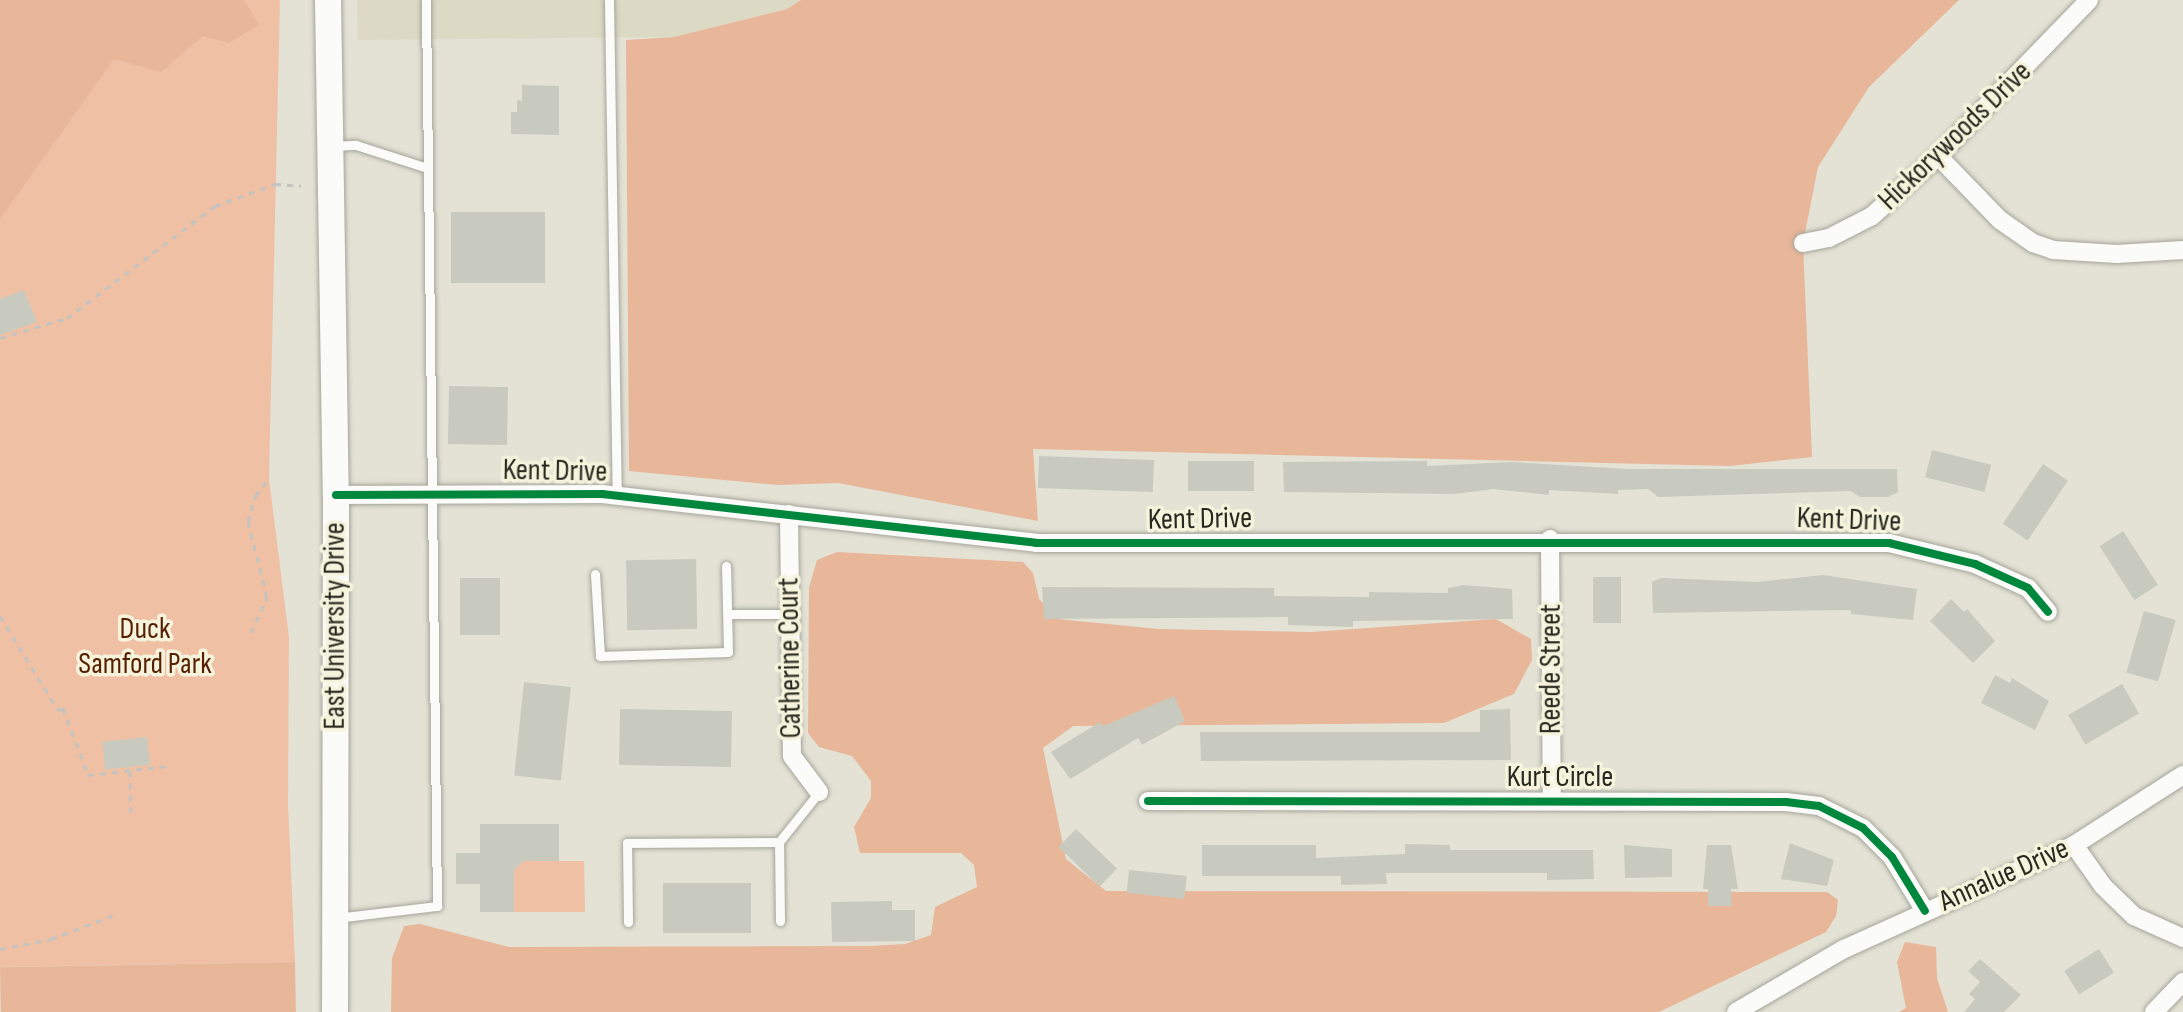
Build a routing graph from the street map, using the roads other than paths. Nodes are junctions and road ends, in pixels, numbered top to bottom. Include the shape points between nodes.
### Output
1 (328, 0) edge
2 (426, 0) edge
3 (609, 0) edge
4 (2089, 0) edge
5 (331, 146) junction
6 (1938, 156) junction
7 (427, 168) junction
8 (1803, 243) dead end
9 (2183, 250) edge
10 (336, 495) junction
11 (429, 495) junction
12 (617, 495) junction
13 (789, 514) junction
14 (1550, 539) junction
15 (726, 566) dead end
16 (595, 574) dead end
17 (2048, 612) dead end
18 (728, 614) junction
19 (788, 614) junction
20 (2183, 775) edge
21 (819, 792) joint
22 (1552, 800) junction
23 (1148, 801) dead end
24 (779, 842) junction
25 (2074, 845) junction
26 (1925, 911) junction
27 (333, 919) junction
28 (780, 921) dead end
29 (628, 922) dead end
30 (2183, 938) edge
31 (2183, 982) edge
32 (335, 1012) edge
33 (1738, 1012) edge
34 (2154, 1012) edge

1 - 5 main road, East University Drive
2 - 7 lane
3 - 12 lane
4 - 6 street, Hickorywoods Drive
5 - 7 lane via 356,145
5 - 10 main road, East University Drive
6 - 8 street, Hickorywoods Drive via 1872,216 1829,238
6 - 9 street via 2000,220 2033,243 2053,250 2117,254
7 - 11 lane
10 - 11 street, Kent Drive
10 - 27 main road, East University Drive
11 - 12 street, Kent Drive
11 - 27 lane via 437,906
12 - 13 street, Kent Drive
13 - 14 street, Kent Drive via 1036,543
13 - 19 street, Catherine Court
14 - 17 street, Kent Drive via 1889,543 1975,564 2028,588
14 - 22 street, Reede Street
15 - 18 lane
16 - 18 lane via 600,656 728,652
18 - 19 lane
19 - 21 street, Catherine Court via 792,756
20 - 25 street, Annalue Drive
21 - 24 lane
22 - 23 street, Kurt Circle
22 - 26 street, Kurt Circle via 1819,806 1878,842
24 - 28 lane
24 - 29 lane via 627,843
25 - 26 street, Annalue Drive
25 - 30 street via 2103,886 2134,916
26 - 33 street, Annalue Drive via 1785,980
27 - 32 main road, East University Drive
31 - 34 street

